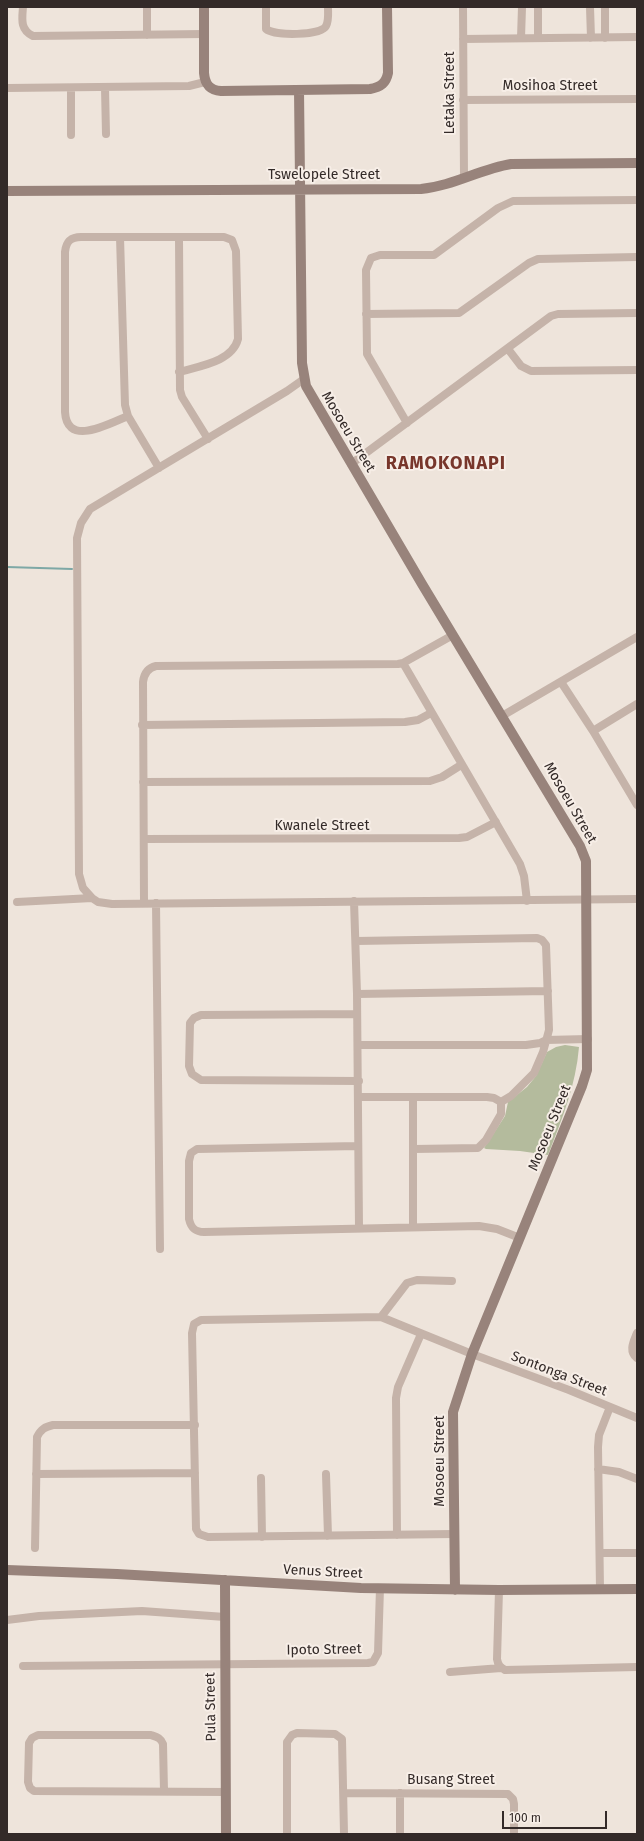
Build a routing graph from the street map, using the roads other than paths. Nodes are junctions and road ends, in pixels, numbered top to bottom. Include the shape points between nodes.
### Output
1 (23, 7) edge
2 (147, 7) edge
3 (204, 7) edge
4 (266, 7) edge
5 (328, 7) edge
6 (387, 7) edge
7 (463, 7) edge
8 (522, 7) edge
9 (538, 7) edge
10 (590, 7) edge
11 (605, 7) edge
12 (147, 34) junction
13 (204, 34) junction
14 (637, 37) edge
15 (521, 38) junction
16 (538, 38) junction
17 (590, 38) junction
18 (605, 38) junction
19 (463, 39) junction
20 (205, 82) junction
21 (7, 88) edge
22 (71, 88) junction
23 (105, 88) junction
24 (299, 90) junction
25 (637, 98) edge
26 (463, 100) junction
27 (106, 134) dead end
28 (71, 135) dead end
29 (637, 163) edge
30 (464, 178) junction
31 (300, 189) junction
32 (7, 191) edge
33 (637, 200) edge
34 (120, 237) junction
35 (178, 238) junction
36 (637, 257) edge
37 (637, 313) edge
38 (366, 314) junction
39 (508, 348) junction
40 (637, 370) edge
41 (179, 372) junction
42 (304, 379) junction
43 (128, 416) junction
44 (407, 423) junction
45 (208, 438) junction
46 (351, 464) junction
47 (159, 468) junction
48 (453, 635) junction
49 (637, 636) edge
50 (403, 663) junction
51 (561, 682) junction
52 (637, 704) edge
53 (431, 713) junction
54 (502, 716) junction
55 (142, 725) junction
56 (593, 731) junction
57 (462, 765) junction
58 (143, 782) junction
59 (637, 805) edge
60 (496, 822) junction
61 (144, 839) junction
62 (92, 898) junction
63 (637, 899) edge
64 (587, 900) junction
65 (354, 901) junction
66 (527, 901) junction
67 (17, 902) dead end
68 (144, 903) junction
69 (156, 903) junction
70 (356, 941) junction
71 (548, 991) junction
72 (357, 994) junction
73 (357, 1014) junction
74 (588, 1039) junction
75 (546, 1040) junction
76 (358, 1045) junction
77 (359, 1081) junction
78 (359, 1097) junction
79 (413, 1098) junction
80 (501, 1102) junction
81 (358, 1146) junction
82 (414, 1149) junction
83 (413, 1227) junction
84 (359, 1228) junction
85 (520, 1238) junction
86 (160, 1249) dead end
87 (452, 1281) dead end
88 (381, 1318) junction
89 (637, 1333) edge
90 (421, 1334) junction
91 (472, 1354) junction
92 (637, 1358) edge
93 (610, 1407) junction
94 (637, 1418) edge
95 (195, 1425) junction
96 (598, 1469) junction
97 (195, 1473) junction
98 (36, 1474) junction
99 (326, 1474) dead end
100 (261, 1478) dead end
101 (637, 1479) edge
102 (454, 1534) junction
103 (396, 1535) junction
104 (328, 1536) junction
105 (262, 1537) junction
106 (35, 1548) dead end
107 (600, 1553) junction
108 (637, 1553) edge
109 (7, 1570) edge
110 (225, 1580) junction
111 (380, 1588) junction
112 (600, 1589) junction
113 (637, 1589) edge
114 (455, 1590) junction
115 (499, 1590) junction
116 (225, 1617) junction
117 (7, 1620) edge
118 (224, 1665) junction
119 (23, 1666) dead end
120 (637, 1667) edge
121 (501, 1668) junction
122 (450, 1672) dead end
123 (164, 1791) junction
124 (226, 1792) junction
125 (344, 1793) junction
126 (400, 1793) junction
127 (226, 1834) edge
128 (287, 1834) edge
129 (344, 1834) edge
130 (400, 1834) edge
131 (514, 1834) edge

1 - 12 street via 23,28 33,36
2 - 12 street
3 - 13 street
4 - 5 street via 266,29 278,34 322,30 327,24
6 - 24 street via 388,72 382,86 370,89
7 - 19 street, Letaka Street
8 - 15 street
9 - 16 street
10 - 17 street
11 - 18 street
12 - 13 street
13 - 20 street
14 - 18 street
15 - 16 street
15 - 19 street
16 - 17 street
17 - 18 street
19 - 26 street, Letaka Street
20 - 23 street via 189,86
20 - 24 street via 218,91
21 - 22 street
22 - 23 street
22 - 28 street
23 - 27 street
24 - 31 street, Mosoeu Street
25 - 26 street, Mosihoa Street
26 - 30 street, Letaka Street
29 - 30 street, Tswelopele Street via 511,164
30 - 31 street, Tswelopele Street via 421,189
31 - 32 street, Tswelopele Street
31 - 42 street, Mosoeu Street
33 - 38 street via 513,201 498,208 434,255 376,256 369,261 366,270
34 - 35 street
34 - 43 street via 125,405
34 - 43 street via 74,237 65,247 65,412 68,426 82,432
35 - 41 street
35 - 41 street via 224,237 234,243 238,339 233,350 222,358
36 - 38 street via 538,259 459,313
37 - 39 street via 554,315
38 - 44 street via 368,358
39 - 40 street via 521,366 530,371
39 - 44 street
41 - 45 street via 182,397
42 - 45 street
42 - 46 street, Mosoeu Street
43 - 47 street
44 - 46 street
45 - 47 street
46 - 48 street, Mosoeu Street
47 - 62 street via 90,509 81,523 77,538 79,874 83,888
48 - 50 street
48 - 54 street, Mosoeu Street
49 - 51 street
50 - 53 street
50 - 55 street via 152,667 143,677
51 - 54 street
51 - 56 street
52 - 56 street
53 - 55 street via 418,720 405,722
53 - 57 street
54 - 64 street, Mosoeu Street via 583,852 586,861
55 - 58 street
56 - 59 street
57 - 58 street via 430,781
57 - 60 street
58 - 61 street
60 - 61 street, Kwanele Street via 467,837 459,838
60 - 66 street via 522,868
61 - 68 street
62 - 67 street
62 - 68 street via 104,903
63 - 64 street
64 - 66 street
64 - 74 street, Mosoeu Street
65 - 66 street
65 - 69 street
65 - 70 street
68 - 69 street
69 - 86 street
70 - 71 street via 540,939 547,948
70 - 72 street
71 - 72 street
71 - 75 street via 549,1030
72 - 73 street
73 - 76 street
73 - 77 street via 194,1018 190,1023 189,1066 192,1074 201,1080
74 - 75 street
74 - 85 street, Mosoeu Street via 588,1064 584,1080
75 - 76 street via 526,1045
75 - 80 street via 541,1061 534,1073 511,1096
76 - 77 street
77 - 78 street
78 - 79 street
78 - 81 street
79 - 80 street via 488,1097
79 - 82 street
80 - 82 street via 501,1114 486,1140 478,1148
81 - 84 street
81 - 84 street via 197,1148 191,1153 189,1161 189,1219 193,1228 204,1232
82 - 83 street
83 - 84 street
83 - 85 street via 486,1226
85 - 91 street, Mosoeu Street
87 - 88 street via 418,1280 407,1283
88 - 90 street, Sontonga Street
88 - 95 street via 196,1321 192,1333
89 - 92 street via 632,1348
90 - 91 street, Sontonga Street
90 - 103 street via 398,1387 396,1398
91 - 93 street, Sontonga Street
91 - 102 street, Mosoeu Street via 453,1412
93 - 94 street, Sontonga Street
93 - 96 street via 599,1435
95 - 97 street
95 - 98 street via 46,1426 40,1430 37,1437
96 - 101 street via 619,1472
96 - 107 street
97 - 98 street
97 - 105 street via 196,1529 199,1534 208,1537
98 - 106 street
99 - 104 street
100 - 105 street
102 - 103 street
102 - 114 street, Mosoeu Street
103 - 104 street
104 - 105 street
107 - 108 street
107 - 112 street
109 - 110 street, Venus Street
110 - 111 street, Venus Street
110 - 116 street, Pula Street
111 - 114 street, Venus Street
111 - 118 street, Ipoto Street via 378,1653 373,1662
112 - 113 street, Venus Street
112 - 115 street, Venus Street
114 - 115 street, Venus Street
115 - 121 street via 497,1659
116 - 117 street via 142,1611
116 - 118 street, Pula Street
118 - 119 street
118 - 124 street, Pula Street
120 - 121 street via 505,1670
121 - 122 street
123 - 123 street via 34,1791 28,1782 29,1742 38,1735 158,1737 163,1744
123 - 124 street
124 - 127 street, Pula Street
125 - 126 street, Busang Street
125 - 128 street via 342,1739 339,1736 320,1734 292,1735 287,1742
125 - 129 street
126 - 130 street, Busang Street
126 - 131 street, Busang Street via 508,1794 514,1804

